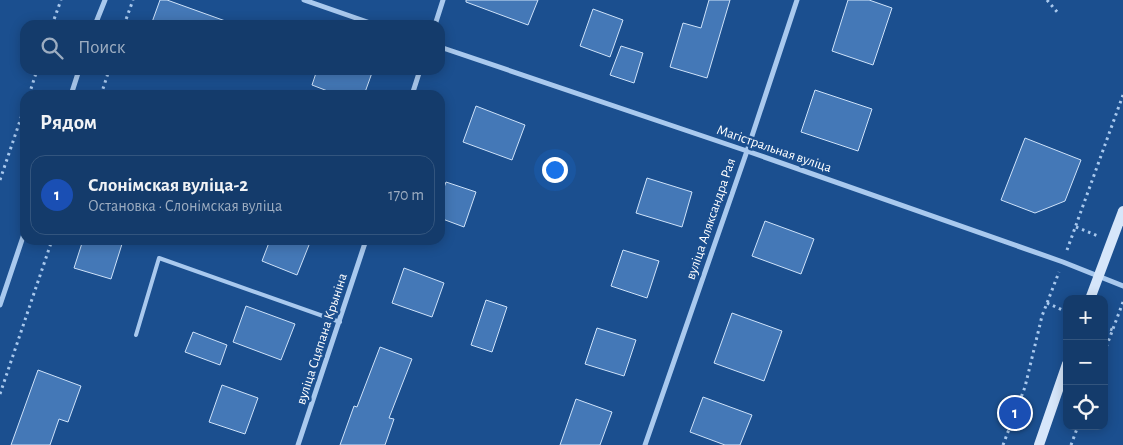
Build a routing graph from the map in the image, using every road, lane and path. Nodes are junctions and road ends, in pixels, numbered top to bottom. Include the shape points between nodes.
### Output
1 (60, 0) edge
2 (105, 0) edge
3 (133, 0) edge
4 (304, 0) edge
5 (444, 0) edge
6 (797, 0) edge
7 (1047, 0) edge
8 (1058, 13) dead end
9 (54, 20) edge
10 (98, 20) edge
11 (126, 20) edge
12 (362, 20) edge
13 (437, 20) edge
14 (445, 49) edge
15 (35, 75) edge
16 (77, 75) edge
17 (107, 75) edge
18 (418, 75) edge
19 (31, 90) edge
20 (73, 90) edge
21 (103, 90) edge
22 (414, 90) edge
23 (20, 121) edge
24 (747, 151) junction
25 (0, 180) edge
26 (1123, 211) edge
27 (20, 245) edge
28 (50, 245) edge
29 (364, 245) edge
30 (1098, 276) junction
31 (1123, 286) edge
32 (1091, 295) edge
33 (1123, 302) edge
34 (1047, 303) dead end
35 (0, 306) edge
36 (1063, 310) edge
37 (340, 322) junction
38 (1108, 328) edge
39 (1113, 330) junction
40 (136, 334) dead end
41 (1108, 343) edge
42 (1063, 376) edge
43 (0, 394) edge
44 (1077, 430) edge
45 (298, 445) edge
46 (645, 445) edge
47 (1039, 445) edge
48 (1071, 445) edge

1 - 9 path
2 - 10 street
3 - 11 path
4 - 12 street
5 - 13 street
6 - 24 street, вуліца Аляксандра Рая
7 - 8 path
14 - 24 street, Магістральная вуліца
15 - 19 path
16 - 20 street
17 - 21 path
18 - 22 street
23 - 25 path
24 - 30 street, Магістральная вуліца
24 - 46 street, вуліца Аляксандра Рая
26 - 30 street
27 - 35 street
28 - 43 path
29 - 37 street, вуліца Сцяпана Крыніна
30 - 31 street, Магістральная вуліца
30 - 32 street
33 - 39 path
34 - 36 path
37 - 40 lane via 158,258
37 - 45 street, вуліца Сцяпана Крыніна
38 - 39 path
39 - 41 path
42 - 47 street
44 - 48 path

